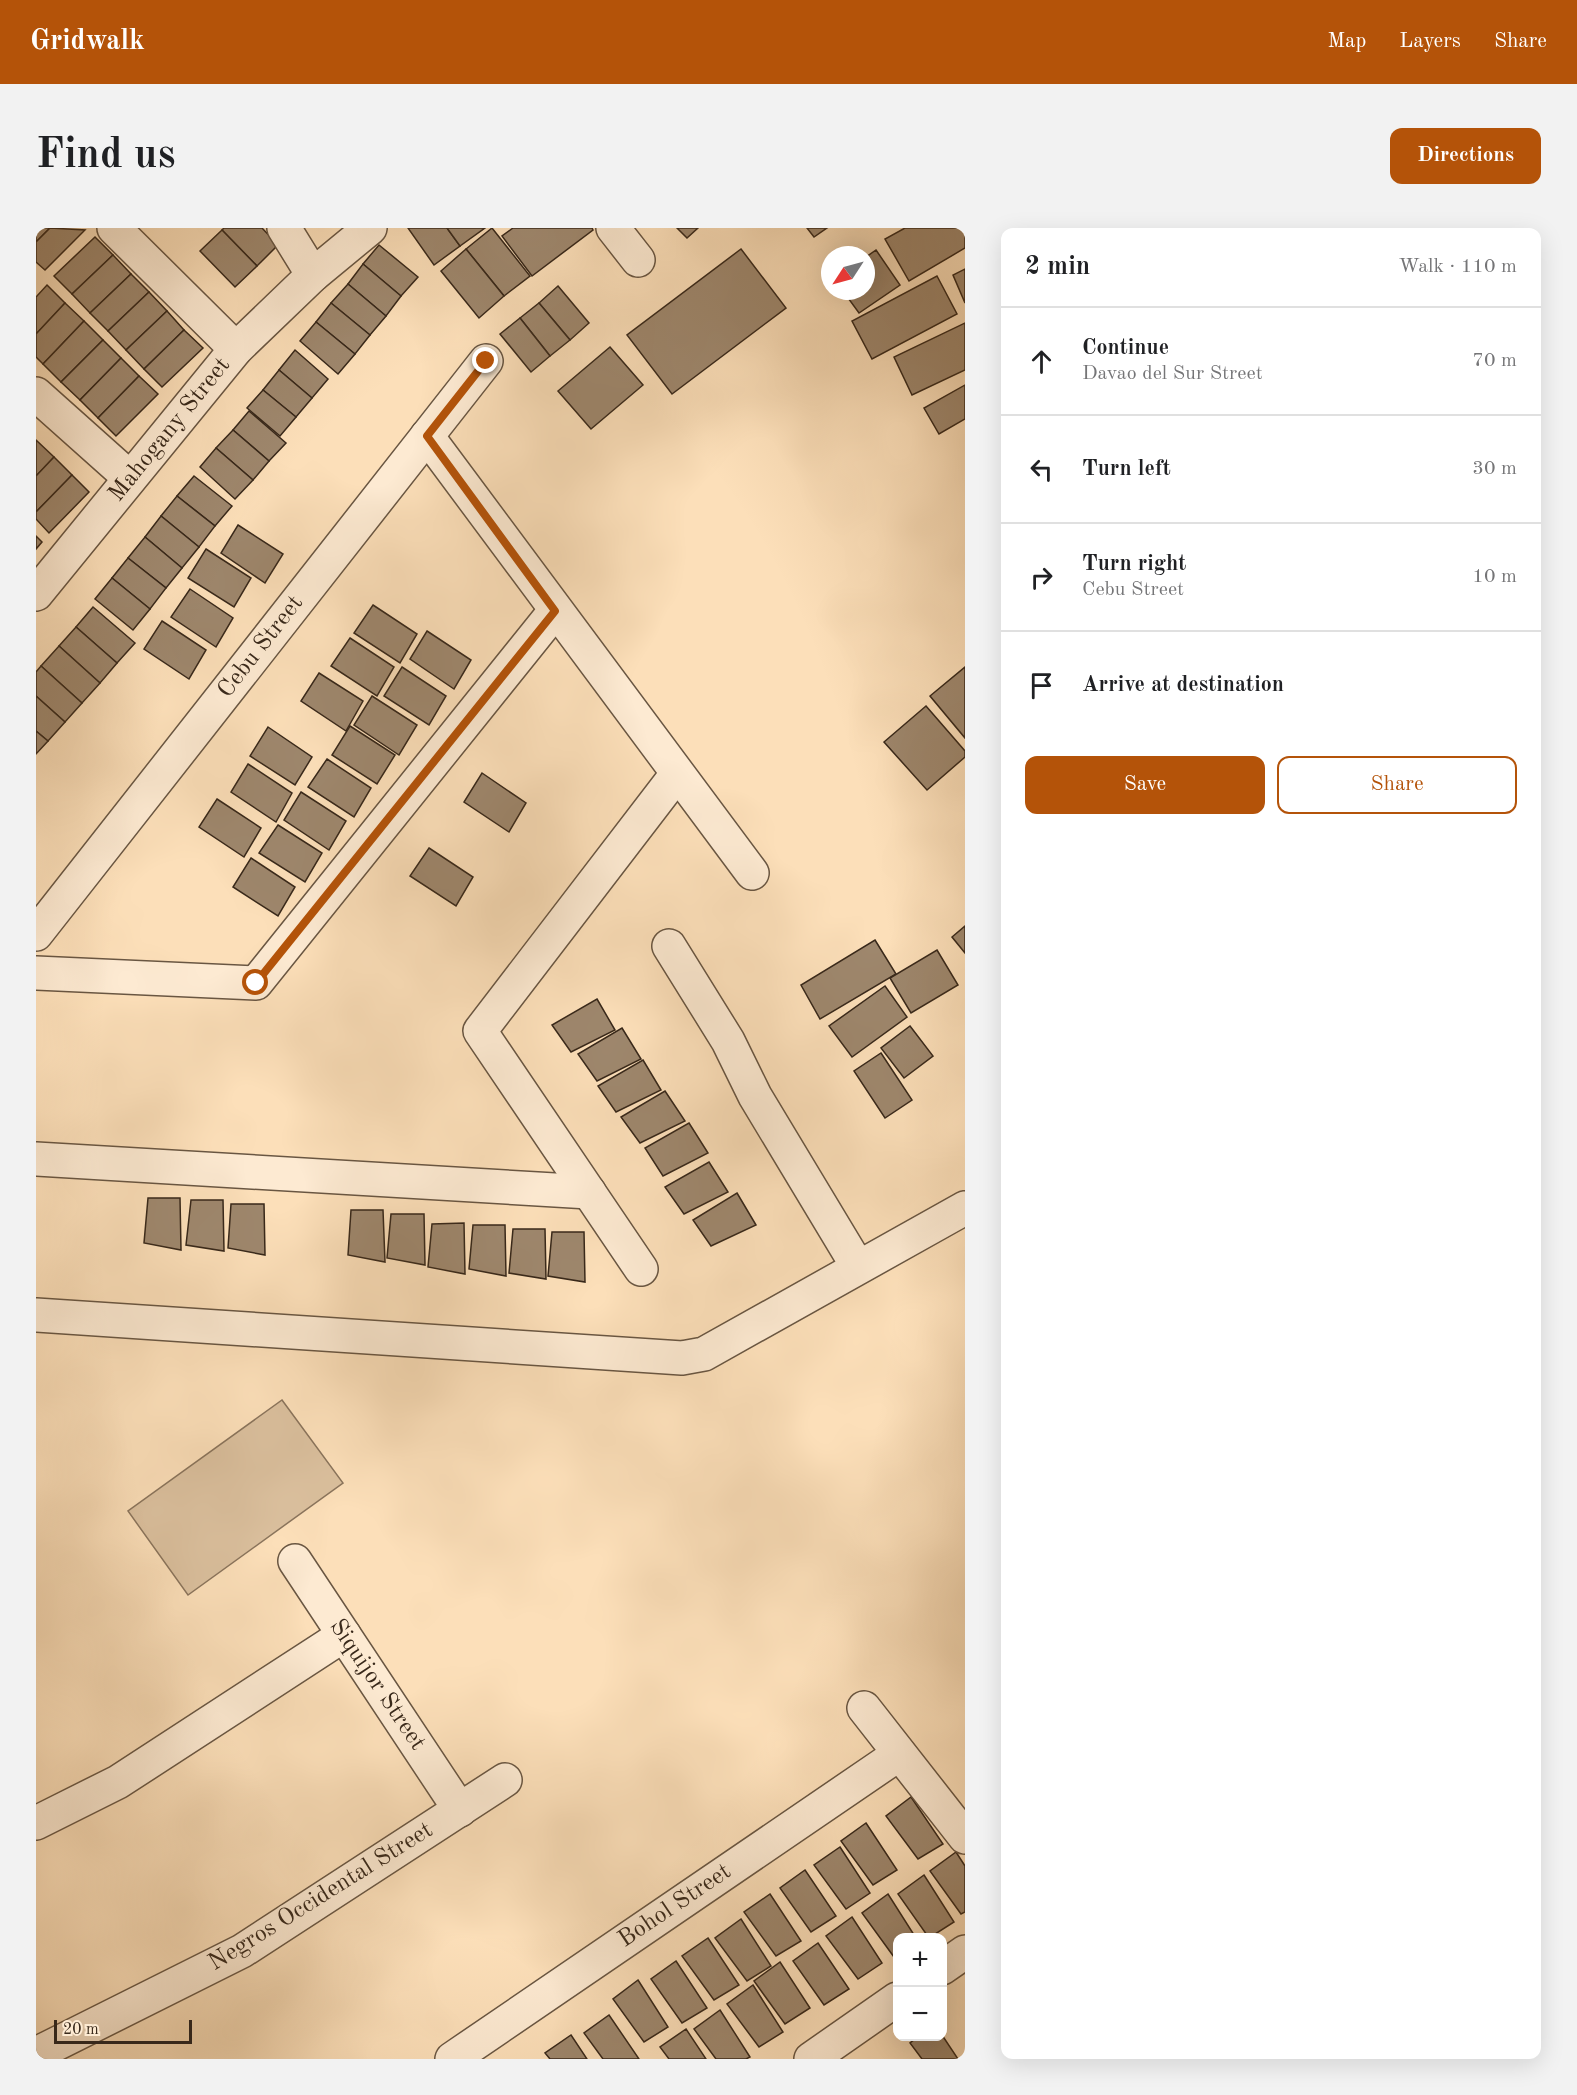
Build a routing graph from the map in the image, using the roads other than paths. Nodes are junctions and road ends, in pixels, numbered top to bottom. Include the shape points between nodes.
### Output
1 (114, 228) edge
2 (284, 228) edge
3 (370, 228) edge
4 (613, 228) edge
5 (638, 260) dead end
6 (313, 275) junction
7 (236, 349) junction
8 (486, 361) dead end
9 (36, 394) edge
10 (427, 436) junction
11 (130, 478) junction
12 (36, 594) edge
13 (555, 611) junction
14 (677, 774) junction
15 (752, 873) dead end
16 (36, 934) edge
17 (669, 946) dead end
18 (36, 973) edge
19 (36, 1159) edge
20 (589, 1192) junction
21 (965, 1208) edge
22 (858, 1267) junction
23 (641, 1269) dead end
24 (36, 1315) edge
25 (295, 1561) dead end
26 (344, 1635) junction
27 (864, 1708) dead end
28 (899, 1754) junction
29 (505, 1780) dead end
30 (460, 1810) junction
31 (36, 1823) edge
32 (965, 1837) edge
33 (965, 1953) edge
34 (947, 1965) edge
35 (893, 2002) edge
36 (36, 2054) edge
37 (452, 2059) edge
38 (811, 2059) edge

1 - 7 street
2 - 6 street
3 - 6 street, Mahogany Street
4 - 5 street
6 - 7 street, Mahogany Street
7 - 11 street, Mahogany Street
8 - 10 street, Cebu Street
9 - 11 street
10 - 13 street
10 - 16 street, Cebu Street
11 - 12 street, Mahogany Street
13 - 14 street
13 - 18 street via 256,983
14 - 15 street
14 - 20 street via 480,1031
17 - 22 street
19 - 20 street
20 - 23 street
21 - 22 street
22 - 24 street via 704,1354 682,1358
25 - 26 street, Siquijor Street
26 - 30 street, Siquijor Street
26 - 31 street via 118,1782
27 - 28 street
28 - 32 street
28 - 37 street, Bohol Street
29 - 30 street, Negros Occidental Street
30 - 36 street, Negros Occidental Street via 242,1951
33 - 34 street
35 - 38 street

